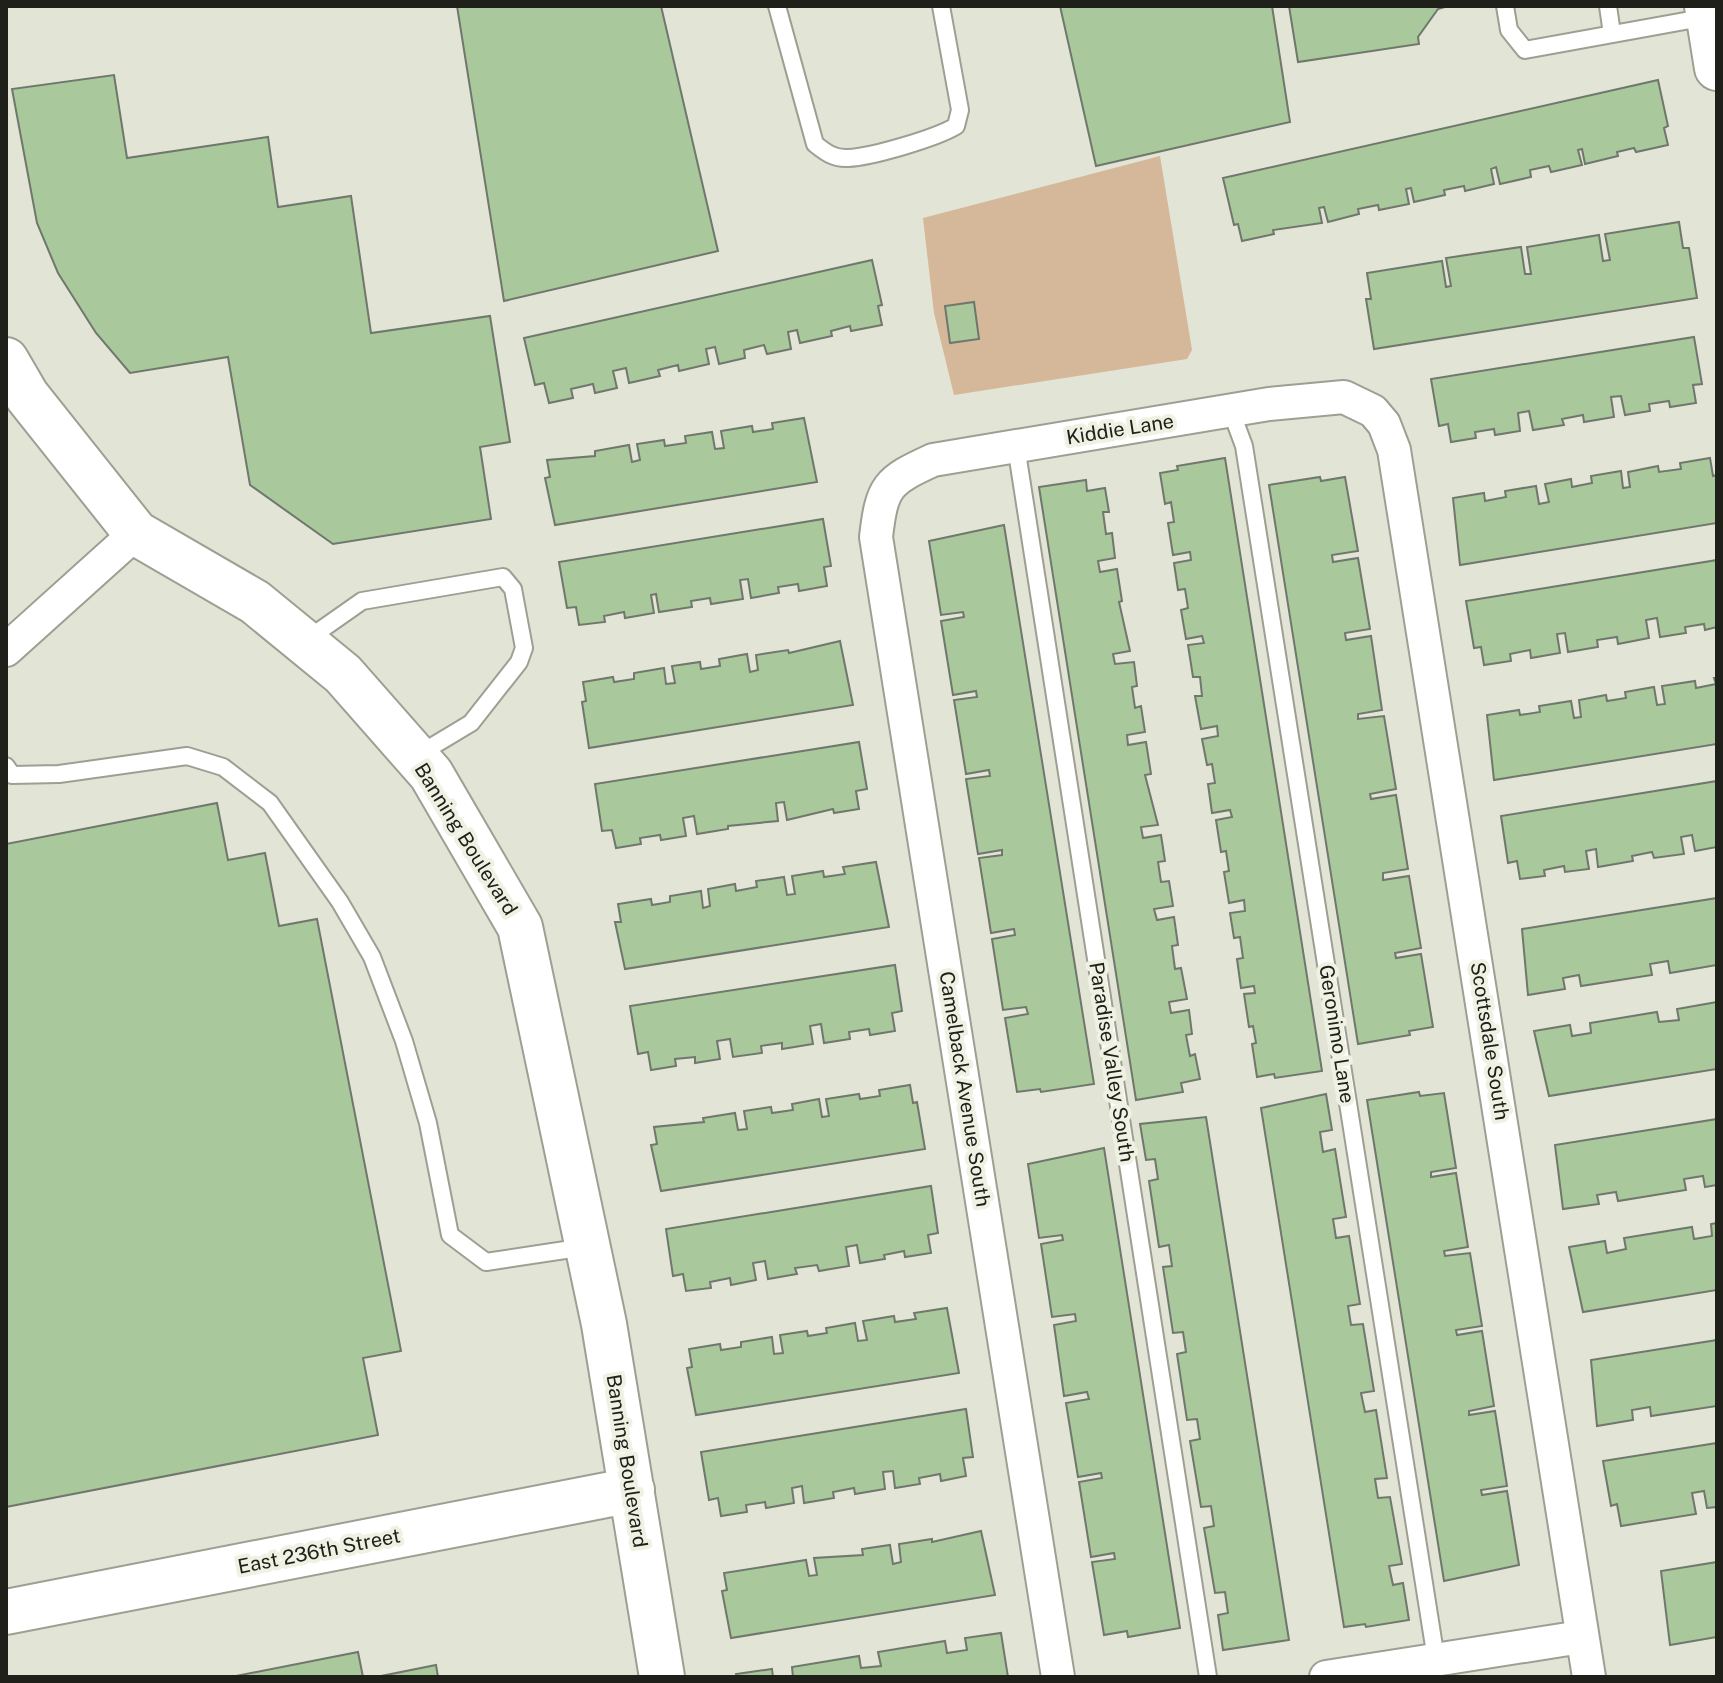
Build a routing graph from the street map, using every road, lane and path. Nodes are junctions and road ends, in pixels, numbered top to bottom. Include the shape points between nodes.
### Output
1 (777, 6) edge
2 (941, 6) edge
3 (1505, 6) edge
4 (1608, 6) edge
5 (1708, 12) edge
6 (1612, 34) junction
7 (1717, 68) edge
8 (6, 360) edge
9 (1231, 411) junction
10 (1373, 411) joint
11 (1016, 446) junction
12 (881, 500) joint
13 (136, 533) junction
14 (304, 642) junction
15 (6, 650) edge
16 (416, 757) junction
17 (6, 766) edge
18 (588, 1246) junction
19 (632, 1490) junction
20 (6, 1612) edge
21 (1581, 1637) junction
22 (1436, 1659) junction
23 (662, 1677) edge
24 (1058, 1677) edge
25 (1208, 1677) edge
26 (1326, 1677) edge
27 (1589, 1677) edge

1 - 2 lane via 815,144 829,155 848,158 940,135 956,126 960,110
3 - 6 lane via 1509,30 1525,50
4 - 6 lane
5 - 6 lane
5 - 7 street
8 - 13 street, Banning Boulevard via 27,396
9 - 10 street, Kiddie Lane via 1344,397
9 - 11 street, Kiddie Lane
9 - 22 lane, Geronimo Lane via 1244,446
10 - 21 street, Scottsdale South via 1394,450
11 - 12 street, Kiddie Lane via 933,460 898,476
11 - 25 lane, Paradise Valley South
12 - 24 street, Camelback Avenue South via 879,552
13 - 14 street, Banning Boulevard via 255,602
13 - 15 street
14 - 16 street, Banning Boulevard via 343,674
14 - 16 lane via 362,601 503,577 513,589 519,619 524,648 519,662 471,723
16 - 18 street, Banning Boulevard via 520,927
17 - 18 lane via 12,775 59,774 187,756 223,767 270,803 372,957 428,1123 450,1235 486,1262
18 - 19 street, Banning Boulevard
19 - 20 street, East 236th Street
19 - 23 street, Banning Boulevard
21 - 22 street
21 - 27 street, Scottsdale South
22 - 26 street

